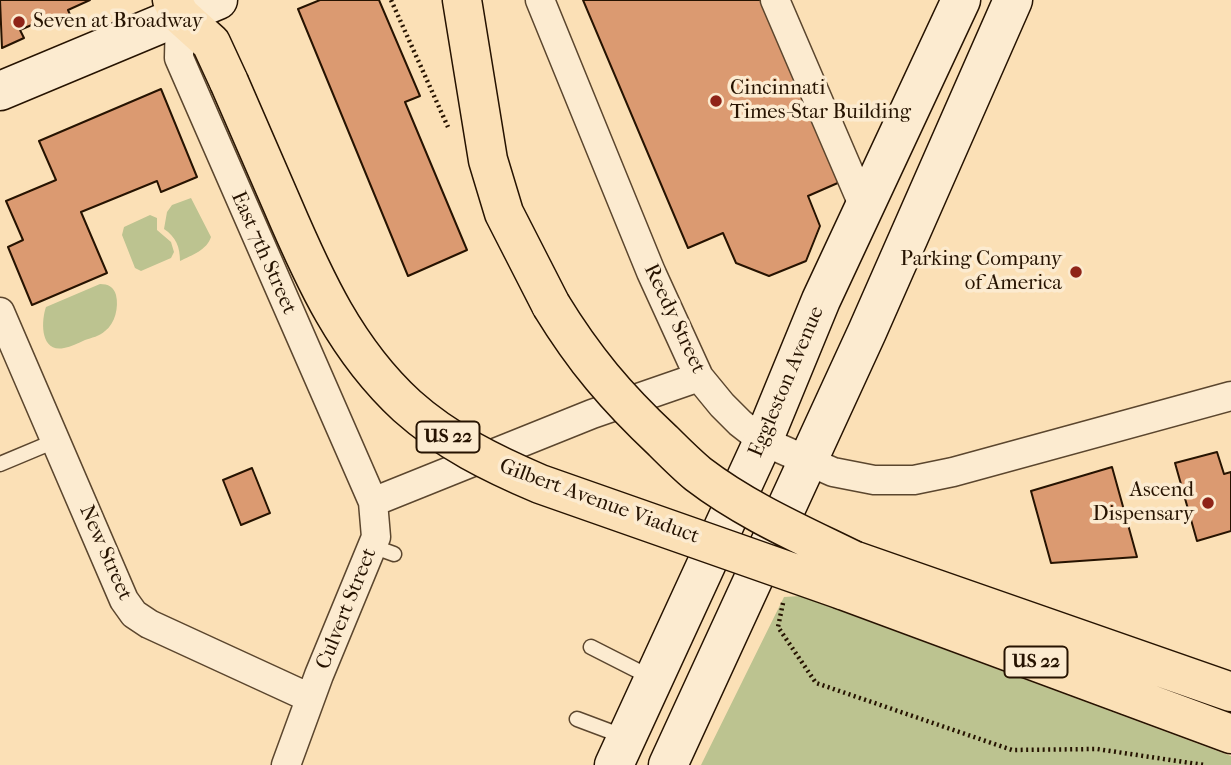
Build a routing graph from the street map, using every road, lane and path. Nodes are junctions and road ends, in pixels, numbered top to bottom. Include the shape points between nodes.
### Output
1 (218, 0) edge
2 (391, 0) edge
3 (462, 0) edge
4 (540, 0) edge
5 (775, 0) edge
6 (961, 0) edge
7 (1013, 0) edge
8 (176, 7) edge
9 (0, 91) edge
10 (449, 128) dead end
11 (863, 207) junction
12 (0, 312) edge
13 (699, 377) junction
14 (1231, 396) edge
15 (55, 441) junction
16 (763, 441) junction
17 (807, 461) junction
18 (0, 464) edge
19 (373, 502) junction
20 (847, 575) junction
21 (784, 597) dead end
22 (591, 647) dead end
23 (654, 679) junction
24 (1231, 692) edge
25 (310, 698) junction
26 (577, 719) dead end
27 (1231, 734) edge
28 (621, 751) edge
29 (286, 765) edge
30 (668, 765) edge
31 (1204, 765) edge

1 - 8 main road
2 - 10 path
3 - 20 main road, Gilbert Avenue Viaduct / US 22, bridge via 488,160 504,213 574,342 603,382 698,474
4 - 13 street, Reedy Street
5 - 11 street
6 - 11 main road, Eggleston Avenue
7 - 17 main road
8 - 9 main road
8 - 19 street, East 7th Street via 179,58
8 - 20 main road, Gilbert Avenue Viaduct / US 22, bridge via 211,43 328,305 352,344 408,407 444,435 540,484
11 - 16 main road, Eggleston Avenue
12 - 15 street, New Street
13 - 16 street, Reedy Street via 740,424
13 - 19 street via 592,414
14 - 17 street, Reedy Street via 914,480 874,480
15 - 18 lane
15 - 25 street, New Street via 134,614
16 - 17 street, Reedy Street
16 - 23 main road, Eggleston Avenue
17 - 30 main road
19 - 25 street, Culvert Street via 376,537 383,550
20 - 24 main road, Gilbert Avenue Viaduct / US 22
20 - 27 main road, Gilbert Avenue Viaduct / US 22
21 - 31 path via 778,627 816,684 1012,750 1097,749
22 - 23 lane
23 - 28 main road, Eggleston Avenue
25 - 29 street, Culvert Street
26 - 28 lane

